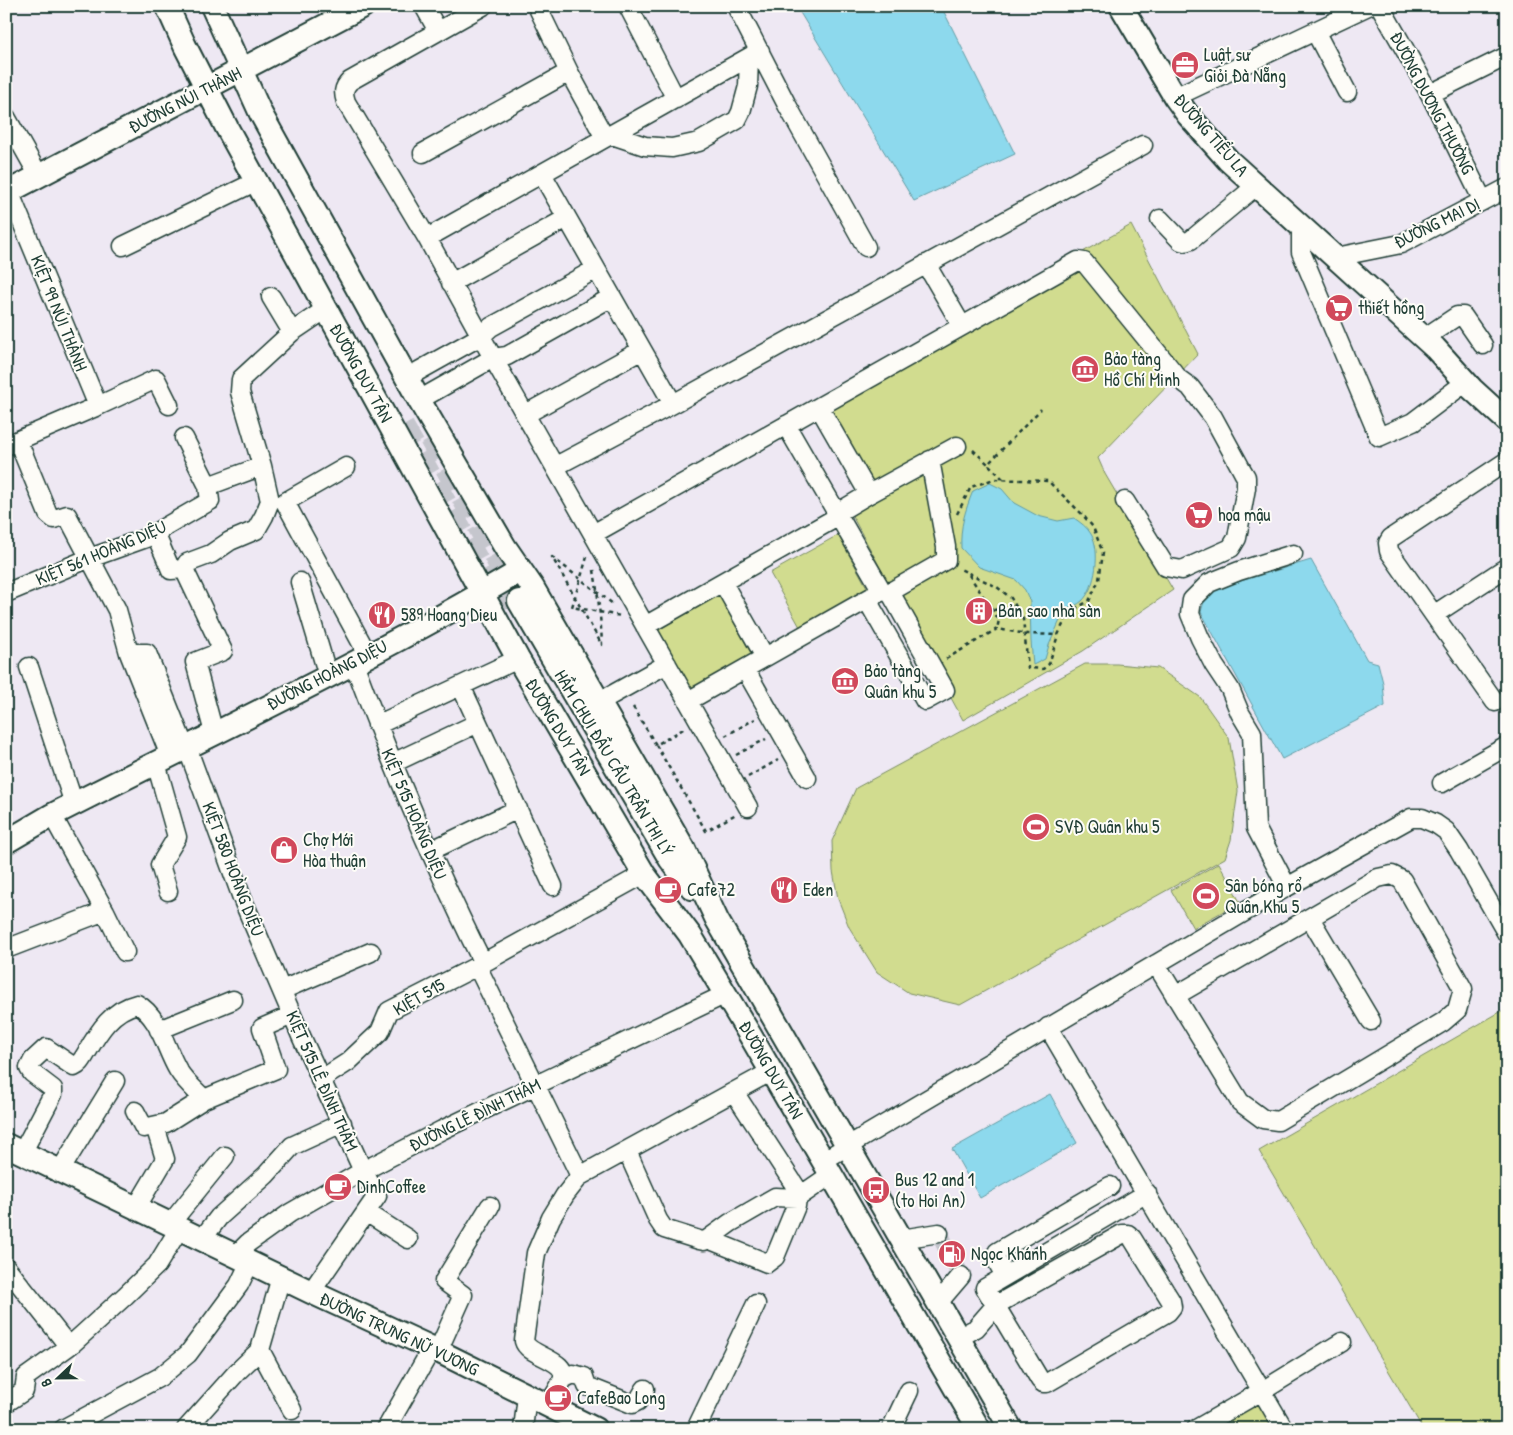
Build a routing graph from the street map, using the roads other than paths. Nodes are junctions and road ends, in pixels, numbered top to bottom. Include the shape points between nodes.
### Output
1 (167, 6) edge
2 (212, 6) edge
3 (363, 6) edge
4 (424, 6) edge
5 (483, 6) edge
6 (537, 6) edge
7 (628, 6) edge
8 (736, 6) edge
9 (1368, 6) edge
10 (1380, 6) edge
11 (1129, 9) edge
12 (438, 31) junction
13 (1315, 31) junction
14 (754, 54) junction
15 (1507, 56) edge
16 (241, 71) junction
17 (569, 72) junction
18 (206, 89) junction
19 (1347, 92) dead end
20 (1430, 94) junction
21 (1175, 97) junction
22 (676, 99) junction
23 (6, 117) edge
24 (608, 136) junction
25 (1143, 145) dead end
26 (423, 153) dead end
27 (542, 174) junction
28 (39, 176) junction
29 (257, 181) junction
30 (1256, 186) junction
31 (1507, 188) edge
32 (8, 192) edge
33 (1483, 201) junction
34 (567, 218) junction
35 (1160, 219) dead end
36 (1301, 226) junction
37 (427, 238) junction
38 (123, 246) dead end
39 (866, 247) dead end
40 (1336, 257) junction
41 (926, 264) junction
42 (596, 269) junction
43 (451, 283) junction
44 (271, 296) dead end
45 (612, 297) junction
46 (326, 309) junction
47 (962, 326) junction
48 (292, 332) junction
49 (481, 336) junction
50 (1424, 338) junction
51 (388, 343) junction
52 (1483, 345) dead end
53 (642, 350) junction
54 (493, 358) junction
55 (355, 362) junction
56 (406, 378) junction
57 (1469, 386) junction
58 (1507, 399) edge
59 (419, 400) junction
60 (673, 404) junction
61 (169, 405) dead end
62 (98, 406) junction
63 (819, 406) junction
64 (526, 414) junction
65 (1507, 421) edge
66 (786, 425) junction
67 (184, 438) dead end
68 (12, 443) edge
69 (957, 446) road end
70 (930, 460) junction
71 (1507, 461) edge
72 (262, 466) junction
73 (556, 466) junction
74 (346, 468) dead end
75 (208, 486) junction
76 (869, 494) junction
77 (1125, 501) dead end
78 (840, 516) junction
79 (155, 533) junction
80 (593, 534) junction
81 (1293, 554) dead end
82 (90, 558) junction
83 (1507, 567) edge
84 (184, 569) junction
85 (520, 571) junction
86 (300, 582) dead end
87 (723, 583) junction
88 (6, 593) edge
89 (481, 594) junction
90 (880, 594) junction
91 (1435, 614) junction
92 (645, 626) junction
93 (765, 657) junction
94 (361, 659) junction
95 (518, 659) junction
96 (667, 664) junction
97 (29, 666) dead end
98 (745, 669) junction
99 (328, 676) junction
100 (461, 686) junction
101 (688, 701) junction
102 (600, 702) junction
103 (1495, 702) dead end
104 (478, 723) junction
105 (377, 725) junction
106 (214, 733) junction
107 (1507, 746) edge
108 (174, 754) junction
109 (393, 763) junction
110 (807, 778) dead end
111 (1442, 783) dead end
112 (74, 804) junction
113 (748, 806) road end
114 (518, 809) junction
115 (52, 815) junction
116 (6, 842) edge
117 (430, 851) junction
118 (644, 874) junction
119 (553, 886) dead end
120 (1287, 887) junction
121 (168, 891) dead end
122 (105, 911) junction
123 (1310, 918) junction
124 (717, 920) junction
125 (1507, 934) edge
126 (690, 935) junction
127 (6, 949) edge
128 (125, 952) dead end
129 (371, 952) dead end
130 (483, 963) junction
131 (1156, 964) junction
132 (282, 990) junction
133 (726, 994) junction
134 (1175, 996) junction
135 (233, 1000) dead end
136 (292, 1015) junction
137 (1371, 1022) dead end
138 (1048, 1027) junction
139 (159, 1030) junction
140 (772, 1071) junction
141 (320, 1080) junction
142 (115, 1081) dead end
143 (536, 1085) junction
144 (734, 1092) junction
145 (204, 1099) junction
146 (135, 1111) dead end
147 (342, 1123) junction
148 (155, 1126) junction
149 (847, 1146) junction
150 (14, 1149) edge
151 (627, 1151) junction
152 (225, 1156) dead end
153 (828, 1167) junction
154 (60, 1171) junction
155 (363, 1171) junction
156 (580, 1176) junction
157 (1110, 1186) dead end
158 (1147, 1193) junction
159 (799, 1197) junction
160 (490, 1206) dead end
161 (136, 1208) junction
162 (366, 1212) junction
163 (175, 1226) junction
164 (939, 1233) dead end
165 (202, 1239) junction
166 (408, 1239) dead end
167 (708, 1239) junction
168 (901, 1239) junction
169 (243, 1259) junction
170 (6, 1267) edge
171 (961, 1276) dead end
172 (1006, 1276) junction
173 (281, 1277) junction
174 (311, 1292) junction
175 (938, 1303) junction
176 (756, 1304) dead end
177 (996, 1305) junction
178 (959, 1338) junction
179 (1342, 1342) dead end
180 (72, 1344) junction
181 (435, 1349) junction
182 (260, 1350) junction
183 (563, 1379) junction
184 (645, 1389) dead end
185 (909, 1391) dead end
186 (1262, 1391) junction
187 (527, 1396) junction
188 (6, 1403) edge
189 (548, 1406) junction
190 (292, 1410) dead end
191 (63, 1429) edge
192 (186, 1429) edge
193 (386, 1429) edge
194 (523, 1429) edge
195 (595, 1429) edge
196 (696, 1429) edge
197 (891, 1429) edge
198 (979, 1429) edge
199 (1011, 1429) edge
200 (1196, 1429) edge
201 (1284, 1429) edge

1 - 18 main road, ĐƯỜNG DUY TÂN
2 - 16 main road, ĐƯỜNG DUY TÂN
3 - 16 main road, ĐƯỜNG NÚI THÀNH
4 - 12 street
5 - 12 street
6 - 17 street
7 - 22 street
8 - 14 street
9 - 13 street
10 - 20 street, ĐƯỜNG DƯƠNG THƯỜNG
11 - 21 main road, ĐƯỜNG TIỂU LA
12 - 37 street via 350,81 343,94
13 - 19 street
13 - 21 street
14 - 22 street
14 - 24 street via 737,120 699,142 672,148 645,146
14 - 39 street via 787,105
15 - 20 street
16 - 18 main road, ĐƯỜNG NÚI THÀNH
16 - 51 main road, ĐƯỜNG DUY TÂN via 261,114
17 - 24 street
17 - 26 street
18 - 28 main road, ĐƯỜNG NÚI THÀNH
18 - 29 main road, ĐƯỜNG DUY TÂN
20 - 33 street, ĐƯỜNG DƯƠNG THƯỜNG
21 - 30 main road, ĐƯỜNG TIỂU LA via 1218,148
22 - 24 street
23 - 28 street
24 - 27 street
25 - 41 street
27 - 34 street
27 - 37 street
28 - 32 main road, ĐƯỜNG NÚI THÀNH
29 - 38 street
29 - 46 main road, ĐƯỜNG DUY TÂN
30 - 35 street via 1191,240 1181,242
30 - 36 main road, ĐƯỜNG TIỂU LA
31 - 33 street, ĐƯỜNG MAI DỊ
32 - 62 street, KIỆT 99 NÚI THÀNH
33 - 40 street, ĐƯỜNG MAI DỊ via 1401,244
34 - 42 street
34 - 43 street
36 - 40 main road, ĐƯỜNG TIỂU LA
36 - 57 street via 1301,252 1379,437 1413,422
37 - 43 street
40 - 50 main road, ĐƯỜNG TIỂU LA
41 - 47 street
41 - 60 street
42 - 45 street
42 - 49 street via 491,327
43 - 49 street
44 - 48 street
45 - 53 street
45 - 54 street via 507,356
46 - 48 street
46 - 55 main road, ĐƯỜNG DUY TÂN
47 - 63 street
47 - 77 street via 1078,261 1084,262 1199,398 1246,477 1246,497 1235,544 1182,570 1166,567
48 - 72 street via 241,379 240,392
49 - 54 street
49 - 56 street
50 - 52 street via 1457,316 1463,316
50 - 57 main road, ĐƯỜNG TIỂU LA
51 - 55 main road
51 - 56 main road, ĐƯỜNG DUY TÂN
53 - 60 street
53 - 64 street
54 - 59 street
54 - 64 street
55 - 89 main road, ĐƯỜNG DUY TÂN
56 - 59 main road, ĐƯỜNG DUY TÂN
57 - 58 main road
57 - 65 main road, ĐƯỜNG TIỂU LA
59 - 85 main road, ĐƯỜNG DUY TÂN
60 - 73 street
61 - 62 street via 156,379
62 - 68 street
63 - 66 street
63 - 76 street
64 - 73 street
66 - 78 street
66 - 80 street
67 - 75 street
68 - 82 street via 48,514 54,519 67,516
69 - 70 street
70 - 76 street
70 - 90 street via 946,560
71 - 91 street via 1388,543 1389,551
72 - 75 street
72 - 84 street via 270,501 256,530 187,563
73 - 80 street
74 - 94 street, KIỆT 515 HOÀNG DIỆU via 285,502
75 - 79 street, KIỆT 561 HOÀNG DIỆU via 210,501
76 - 78 street via 842,510
78 - 87 street
78 - 90 street
79 - 82 street, KIỆT 561 HOÀNG DIỆU
79 - 84 street via 171,570
80 - 92 street
81 - 120 street via 1209,583 1192,600 1190,614 1252,733 1256,828
82 - 88 street, KIỆT 561 HOÀNG DIỆU
82 - 108 street via 117,610 129,653 147,653
83 - 91 street
84 - 106 street via 222,651 195,662
85 - 89 main road, ĐƯỜNG HOÀNG DIỆU
85 - 102 main road, ĐƯỜNG DUY TÂN
86 - 99 street
87 - 92 street
87 - 93 street
89 - 94 main road, ĐƯỜNG HOÀNG DIỆU
89 - 95 main road, ĐƯỜNG DUY TÂN
90 - 90 street via 925,701 945,690
90 - 93 street
91 - 103 street
92 - 96 street
93 - 98 street
94 - 99 main road, ĐƯỜNG HOÀNG DIỆU
94 - 105 street, KIỆT 515 HOÀNG DIỆU
95 - 100 street
95 - 118 main road, ĐƯỜNG DUY TÂN
96 - 101 street
96 - 102 street
97 - 112 street
98 - 101 street
98 - 110 street
99 - 106 main road, ĐƯỜNG HOÀNG DIỆU
100 - 104 street
100 - 105 street
101 - 113 street
102 - 124 main road, ĐƯỜNG DUY TÂN via 683,847
104 - 109 street
104 - 114 street
105 - 109 street, KIỆT 515 HOÀNG DIỆU
106 - 108 main road, ĐƯỜNG HOÀNG DIỆU
107 - 111 street
108 - 112 main road, ĐƯỜNG HOÀNG DIỆU
108 - 121 street via 177,837 160,865
108 - 132 street, KIỆT 580 HOÀNG DIỆU
109 - 117 street, KIỆT 515 HOÀNG DIỆU
112 - 115 main road, ĐƯỜNG HOÀNG DIỆU
114 - 117 street
114 - 119 street
115 - 116 main road, ĐƯỜNG HOÀNG DIỆU
115 - 122 street
117 - 130 street, KIỆT 515 HOÀNG DIỆU
118 - 126 main road, ĐƯỜNG DUY TÂN
118 - 130 street, KIỆT 515
120 - 125 street via 1411,818 1422,818 1446,831
120 - 131 street
122 - 127 street
122 - 128 street
123 - 134 street
123 - 134 street via 1378,878 1392,875 1402,880 1463,989 1457,1010 1444,1022 1278,1121 1263,1119 1240,1102
123 - 137 street
124 - 126 main road, HẦM CHUI ĐẦU CẦU TRẦN THỊ LÝ via 670,859 512,605 657,867
124 - 149 main road, ĐƯỜNG DUY TÂN
126 - 133 main road, ĐƯỜNG DUY TÂN
129 - 132 street
130 - 141 street, KIỆT 515 via 389,1011 380,1032 348,1062
130 - 143 street, KIỆT 515 HOÀNG DIỆU via 480,972
131 - 134 street
131 - 138 street
132 - 136 street, KIỆT 515 LÊ ĐÌNH THÂM
133 - 140 main road, ĐƯỜNG DUY TÂN
133 - 143 street, ĐƯỜNG LÊ ĐÌNH THÂM
135 - 139 street
136 - 141 street, KIỆT 515 LÊ ĐÌNH THÂM
136 - 145 street via 262,1028 276,1069
138 - 149 street
138 - 158 street
139 - 145 street via 178,1071
139 - 150 street via 144,1008 137,1004 127,1006 111,1017 74,1067 46,1048 29,1068 32,1074 53,1089 53,1094
140 - 144 street
140 - 153 main road, ĐƯỜNG DUY TÂN
141 - 147 street, KIỆT 515 LÊ ĐÌNH THÂM
142 - 154 street
143 - 155 street, ĐƯỜNG LÊ ĐÌNH THÂM
143 - 156 street, KIỆT 515 HOÀNG DIỆU
144 - 151 street
144 - 159 street
145 - 148 street via 166,1123
146 - 148 street via 144,1128
147 - 155 street, KIỆT 515 LÊ ĐÌNH THÂM
147 - 165 street via 292,1146 266,1175 219,1217
148 - 161 street via 165,1159
149 - 153 street
149 - 168 main road, ĐƯỜNG DUY TÂN
150 - 154 main road, ĐƯỜNG TRƯNG NỮ VƯƠNG
151 - 156 street
151 - 167 street via 664,1229 699,1240
152 - 163 street
153 - 159 street
153 - 198 main road, ĐƯỜNG DUY TÂN
154 - 161 main road, ĐƯỜNG TRƯNG NỮ VƯƠNG
155 - 162 street, KIỆT 515 LÊ ĐÌNH THÂM via 377,1196
155 - 169 street, ĐƯỜNG LÊ ĐÌNH THÂM via 290,1213 248,1244
156 - 183 street via 551,1218 536,1252 524,1340 528,1349 558,1365
157 - 172 street via 997,1252 997,1262
158 - 172 street
158 - 186 street
159 - 167 street via 775,1197
159 - 167 street via 772,1261 767,1263
160 - 181 street via 444,1281 463,1295
161 - 163 main road, ĐƯỜNG TRƯNG NỮ VƯƠNG
162 - 166 street
162 - 174 street
163 - 165 main road, ĐƯỜNG TRƯNG NỮ VƯƠNG
163 - 180 street via 157,1265
164 - 168 street
165 - 169 main road, ĐƯỜNG TRƯNG NỮ VƯƠNG
168 - 175 main road, ĐƯỜNG DUY TÂN
169 - 173 main road, ĐƯỜNG TRƯNG NỮ VƯƠNG
169 - 191 street via 238,1285 188,1354 160,1377
170 - 180 street via 66,1343
171 - 175 street
172 - 177 street via 985,1288
173 - 174 main road, ĐƯỜNG TRƯNG NỮ VƯƠNG
173 - 182 street
174 - 181 main road, ĐƯỜNG TRƯNG NỮ VƯƠNG
175 - 178 main road, ĐƯỜNG DUY TÂN
176 - 196 street
177 - 177 street via 1122,1234 1128,1234 1171,1301 1172,1308 1043,1383
177 - 178 street via 976,1328
178 - 199 main road, ĐƯỜNG DUY TÂN
179 - 186 street
180 - 188 street via 26,1377 24,1392
181 - 187 main road, ĐƯỜNG TRƯNG NỮ VƯƠNG
181 - 193 street
182 - 190 street
182 - 192 street
183 - 184 street via 573,1374 584,1377 587,1386 632,1404 638,1401
183 - 189 street
185 - 197 street
186 - 200 street
186 - 201 street
187 - 189 main road, ĐƯỜNG TRƯNG NỮ VƯƠNG
187 - 194 street
189 - 195 main road, ĐƯỜNG TRƯNG NỮ VƯƠNG

